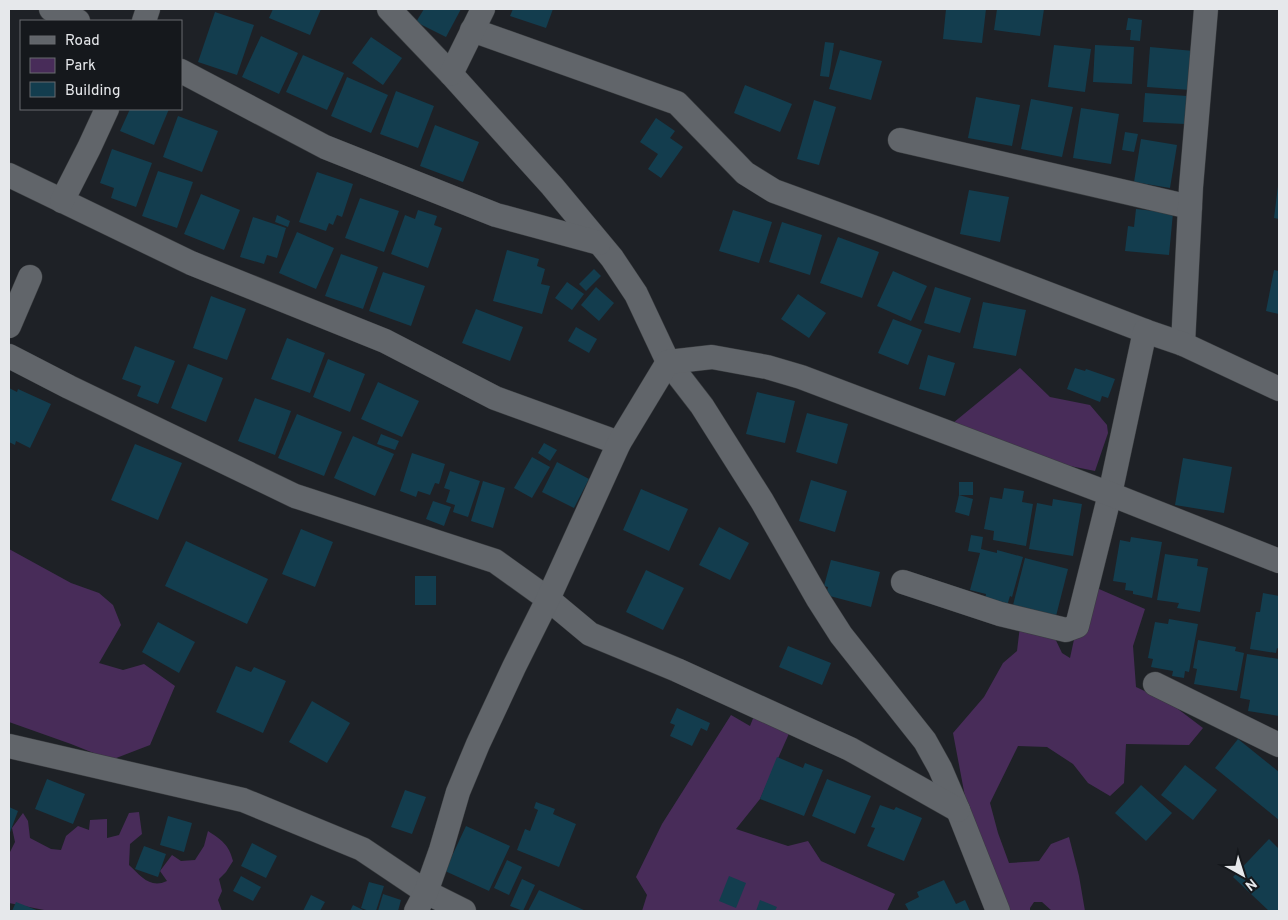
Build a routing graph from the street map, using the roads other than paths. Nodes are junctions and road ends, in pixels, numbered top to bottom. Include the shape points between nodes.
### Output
1 (51, 9) edge
2 (389, 9) edge
3 (483, 9) edge
4 (1206, 9) edge
5 (76, 20) edge
6 (472, 30) junction
7 (182, 72) edge
8 (451, 74) junction
9 (107, 110) edge
10 (900, 140) dead end
11 (9, 175) edge
12 (62, 201) junction
13 (1190, 207) junction
14 (599, 243) junction
15 (30, 277) dead end
16 (9, 326) edge
17 (1145, 331) junction
18 (1183, 344) junction
19 (9, 356) edge
20 (668, 362) junction
21 (1279, 389) edge
22 (619, 443) junction
23 (1110, 494) junction
24 (1279, 561) edge
25 (903, 582) dead end
26 (548, 600) junction
27 (1155, 684) dead end
28 (1279, 745) edge
29 (9, 746) edge
30 (958, 810) junction
31 (421, 902) edge
32 (464, 911) edge
33 (998, 911) edge

1 - 5 street
2 - 8 street
3 - 6 street
4 - 13 street
6 - 8 street
6 - 17 street via 677,103 745,173 774,191
7 - 14 street via 325,148 496,215
8 - 14 street
9 - 12 street
10 - 13 street
11 - 12 street
12 - 22 street via 191,262 385,341 494,398
13 - 18 street
14 - 20 street via 636,294
15 - 16 street
17 - 18 street
17 - 23 street
18 - 21 street
19 - 26 street via 295,496 495,561
20 - 22 street
20 - 23 street via 712,357 801,376
20 - 30 street via 702,406 737,461 841,635 925,741
22 - 26 street
23 - 24 street
23 - 25 street via 1077,626 1066,630 1000,614
26 - 30 street via 590,634 850,749
26 - 31 street via 478,744 458,792 442,850
27 - 28 street
29 - 31 street via 242,800 362,849
30 - 33 street
31 - 32 street

